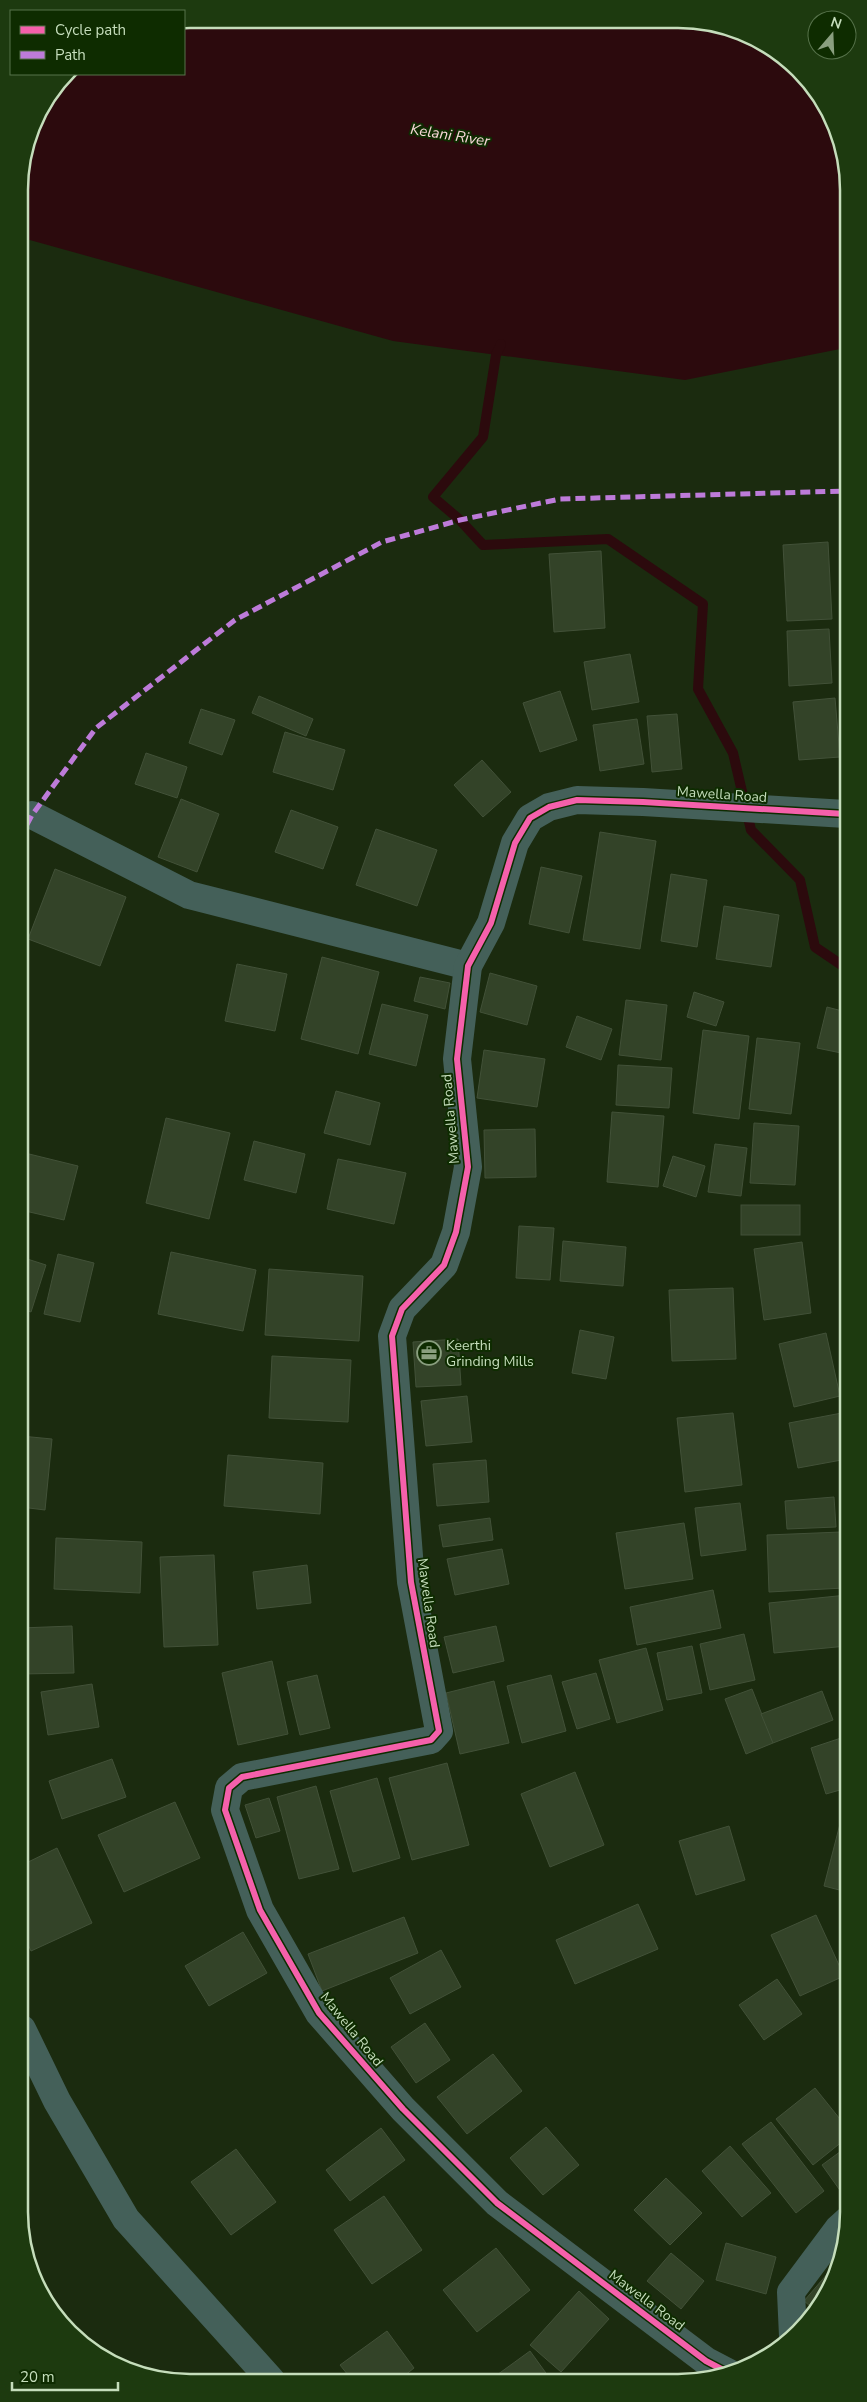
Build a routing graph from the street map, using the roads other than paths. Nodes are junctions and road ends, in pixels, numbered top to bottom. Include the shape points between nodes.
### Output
1 (840, 814) edge
2 (32, 815) dead end
3 (468, 966) junction
4 (28, 2042) edge
5 (838, 2229) edge
6 (793, 2326) edge
7 (720, 2368) edge
8 (265, 2374) edge

1 - 3 street, Mawella Road via 577,800 549,807 530,818 515,843 491,923
2 - 3 street via 189,895
3 - 7 street, Mawella Road via 457,1059 468,1167 456,1232 444,1266 402,1309 392,1336 411,1582 439,1731 431,1740 242,1777 229,1788 225,1810 260,1910 319,2012 403,2109 497,2203
4 - 8 street via 56,2101 126,2219
5 - 6 street via 791,2292

